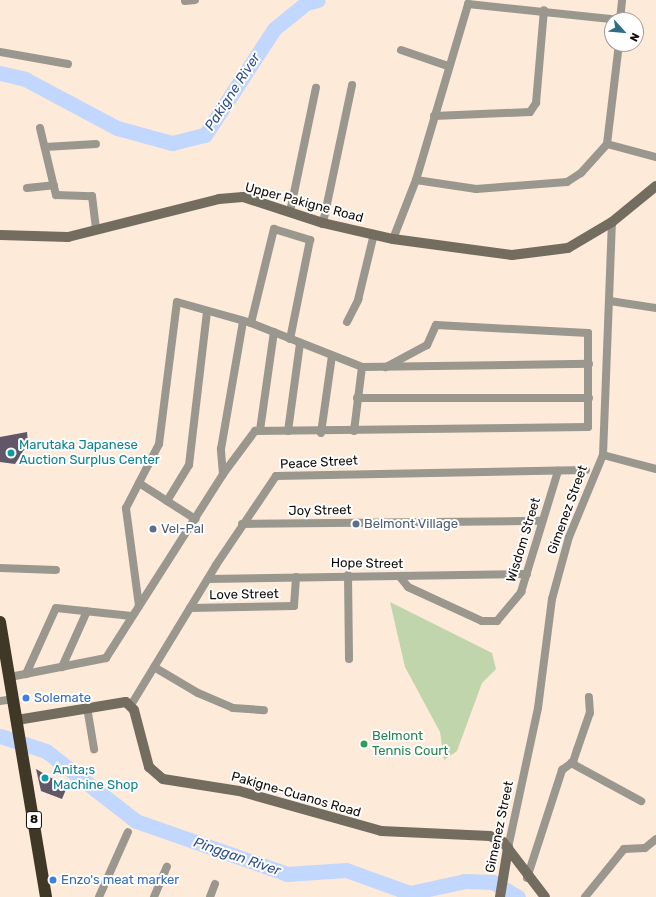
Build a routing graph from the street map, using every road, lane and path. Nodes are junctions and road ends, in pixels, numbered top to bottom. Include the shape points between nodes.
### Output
1 (195, 0) edge
2 (622, 0) edge
3 (185, 1) dead end
4 (525, 4) edge
5 (544, 10) junction
6 (621, 12) edge
7 (604, 18) edge
8 (401, 50) dead end
9 (0, 52) edge
10 (618, 52) edge
11 (68, 64) dead end
12 (448, 66) junction
13 (352, 84) dead end
14 (316, 88) dead end
15 (434, 116) junction
16 (40, 128) dead end
17 (96, 144) dead end
18 (607, 144) junction
19 (45, 147) junction
20 (656, 157) edge
21 (416, 180) junction
22 (54, 186) junction
23 (656, 186) edge
24 (27, 188) dead end
25 (290, 212) junction
26 (612, 222) junction
27 (323, 223) junction
28 (96, 229) junction
29 (374, 234) junction
30 (0, 235) edge
31 (394, 239) junction
32 (610, 301) junction
33 (656, 308) edge
34 (207, 311) junction
35 (247, 322) junction
36 (347, 322) dead end
37 (274, 332) junction
38 (290, 339) junction
39 (300, 343) junction
40 (332, 356) junction
41 (589, 364) junction
42 (362, 367) junction
43 (386, 367) junction
44 (357, 398) junction
45 (589, 398) junction
46 (260, 430) junction
47 (288, 431) junction
48 (354, 432) junction
49 (321, 433) junction
50 (603, 455) junction
51 (656, 469) edge
52 (586, 470) dead end
53 (558, 471) junction
54 (223, 474) junction
55 (139, 483) junction
56 (167, 501) junction
57 (195, 519) junction
58 (541, 521) junction
59 (242, 524) junction
60 (0, 568) edge
61 (56, 570) dead end
62 (527, 574) junction
63 (348, 575) junction
64 (296, 576) junction
65 (400, 577) junction
66 (208, 578) junction
67 (139, 606) junction
68 (190, 608) junction
69 (87, 611) junction
70 (132, 616) junction
71 (0, 622) edge
72 (349, 659) dead end
73 (62, 667) junction
74 (154, 667) junction
75 (26, 674) junction
76 (10, 677) junction
77 (589, 697) dead end
78 (14, 699) junction
79 (0, 701) edge
80 (131, 705) junction
81 (86, 707) junction
82 (264, 710) dead end
83 (18, 725) junction
84 (94, 749) dead end
85 (571, 763) junction
86 (641, 801) dead end
87 (128, 832) dead end
88 (656, 839) edge
89 (508, 848) junction
90 (167, 867) dead end
91 (527, 878) junction
92 (215, 884) dead end
93 (46, 897) edge
94 (99, 897) edge
95 (154, 897) edge
96 (210, 897) edge
97 (500, 897) edge
98 (545, 897) edge
99 (585, 897) edge

1 - 3 street
2 - 6 street
4 - 5 street
4 - 12 street via 468,4
5 - 7 street
5 - 15 street via 536,103 530,112
8 - 12 street
9 - 11 street
10 - 18 street
12 - 15 street
13 - 27 street
14 - 25 street
15 - 21 street
16 - 19 street
17 - 19 street
18 - 20 street
18 - 21 street via 581,173 567,182 476,189
19 - 22 street
21 - 31 street
22 - 24 street
22 - 28 street via 57,196 92,196
23 - 26 street, Upper Pakigne Road
25 - 27 street, Upper Pakigne Road
25 - 28 street, Upper Pakigne Road via 242,197
26 - 31 street, Upper Pakigne Road via 568,248 512,255
26 - 32 street, Gimenez Street
27 - 29 street, Upper Pakigne Road
28 - 30 street, Upper Pakigne Road via 68,237
29 - 31 street, Upper Pakigne Road
29 - 36 street via 358,300
32 - 33 street
32 - 50 street, Gimenez Street
34 - 35 street
34 - 55 street via 177,302 159,444
34 - 56 street via 189,465
35 - 37 street
35 - 38 street via 274,229 310,240
35 - 54 street via 221,449
37 - 38 street
37 - 46 street
38 - 39 street
39 - 40 street
39 - 47 street
40 - 42 street
40 - 49 street
41 - 43 street
41 - 43 street via 588,333 436,325 426,345
41 - 45 street
42 - 43 street
42 - 44 street
44 - 45 street
44 - 48 street
45 - 48 street via 588,427
46 - 47 street
46 - 54 street via 251,435
47 - 49 street
48 - 49 street
50 - 51 street
50 - 89 street, Gimenez Street via 569,537 552,599 538,708
52 - 53 street, Peace Street
53 - 58 street, Wisdom Street
53 - 59 street, Peace Street via 279,475
54 - 57 street
55 - 56 street
55 - 67 street via 126,508
56 - 57 street
57 - 67 street
58 - 59 street, Joy Street
58 - 62 street, Wisdom Street
59 - 66 street, Peace Street
60 - 61 street
62 - 65 street, Hope Street
62 - 65 street, Wisdom Street via 521,592 497,621 482,621 408,587
63 - 64 street, Hope Street
63 - 65 street, Hope Street
63 - 72 street
64 - 66 street, Hope Street
64 - 68 street, Love Street via 294,606
66 - 68 street, Peace Street
67 - 70 street
68 - 74 street, Peace Street
69 - 70 street
69 - 73 street
69 - 75 street via 56,608
70 - 73 street via 106,658
71 - 76 highway, 8
73 - 75 street
74 - 80 street, Peace Street
74 - 82 street via 233,708
75 - 76 street
76 - 78 highway, 8
77 - 85 street via 588,718
78 - 79 street
78 - 83 highway, 8
80 - 81 street via 119,701
80 - 89 street, Pakigne-Cuanos Road via 149,767 163,779 245,792 352,825 408,834 490,836
81 - 83 street
81 - 84 street
83 - 93 highway, 8
85 - 86 street
85 - 91 street via 562,770
87 - 94 street
88 - 99 street via 645,848 624,849
89 - 91 street, Pakigne-Cuanos Road
89 - 97 street, Gimenez Street
90 - 95 street
91 - 98 street, Pakigne-Cuanos Road
92 - 96 street

